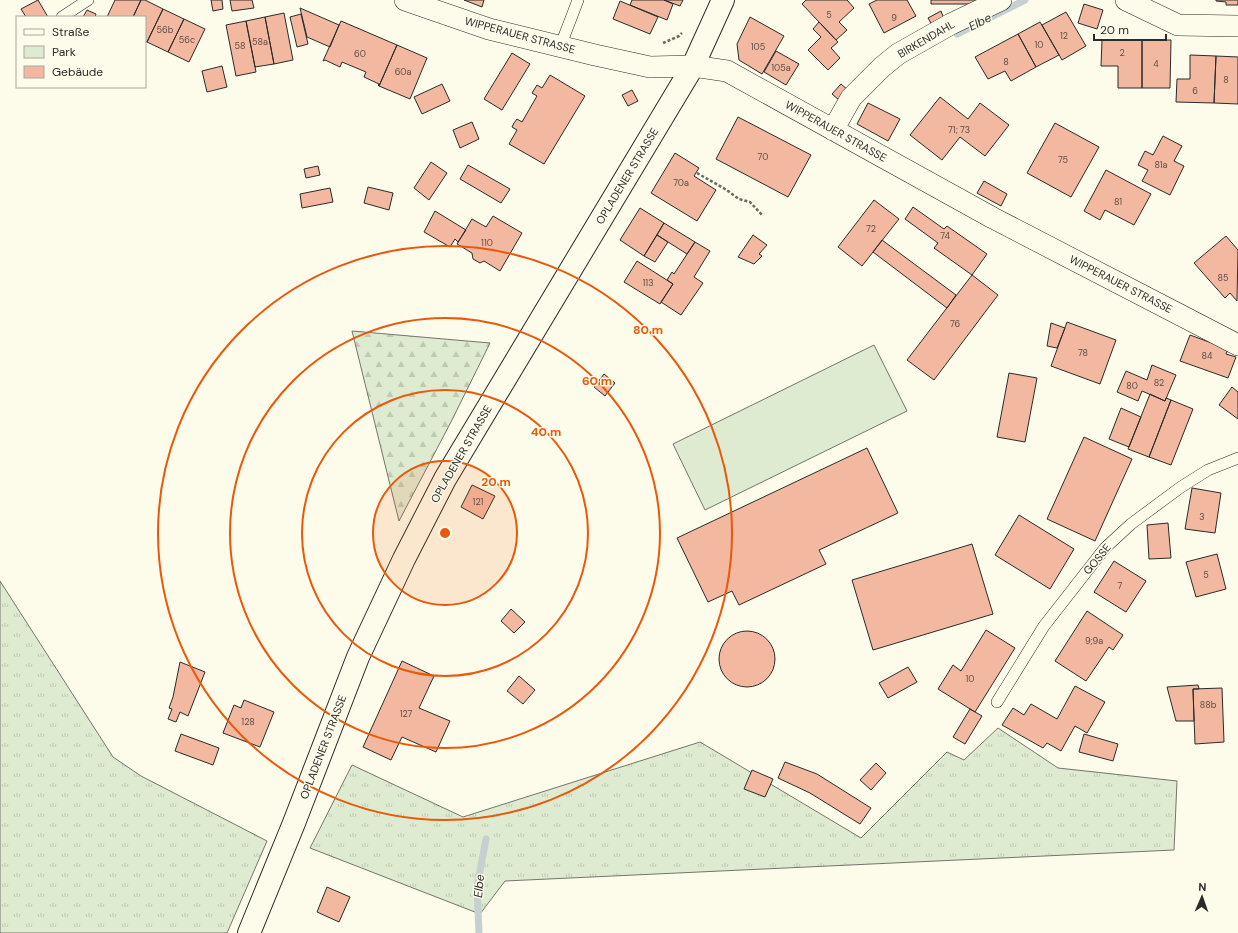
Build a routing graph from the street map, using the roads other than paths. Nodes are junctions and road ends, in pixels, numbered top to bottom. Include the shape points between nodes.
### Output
1 (88, 0) edge
2 (405, 0) edge
3 (578, 0) edge
4 (722, 0) edge
5 (1001, 0) edge
6 (1126, 0) edge
7 (64, 16) edge
8 (1238, 26) edge
9 (560, 47) junction
10 (693, 66) junction
11 (834, 130) junction
12 (1238, 345) edge
13 (1238, 458) edge
14 (997, 702) dead end
15 (249, 933) edge

1 - 7 lane
2 - 9 street, WIPPERAUER STRASSE via 489,29
3 - 9 lane
4 - 10 main road, OPLADENER STRASSE
5 - 11 street, BIRKENDAHL via 898,54 851,98
6 - 8 street via 1178,25
9 - 10 street, WIPPERAUER STRASSE via 650,66
10 - 11 street, WIPPERAUER STRASSE via 727,71
10 - 15 main road, OPLADENER STRASSE via 445,479 407,552 358,657
11 - 12 street, WIPPERAUER STRASSE via 993,218
13 - 14 lane, GOSSE via 1208,470 1181,486 1131,524 1105,548 1044,626

